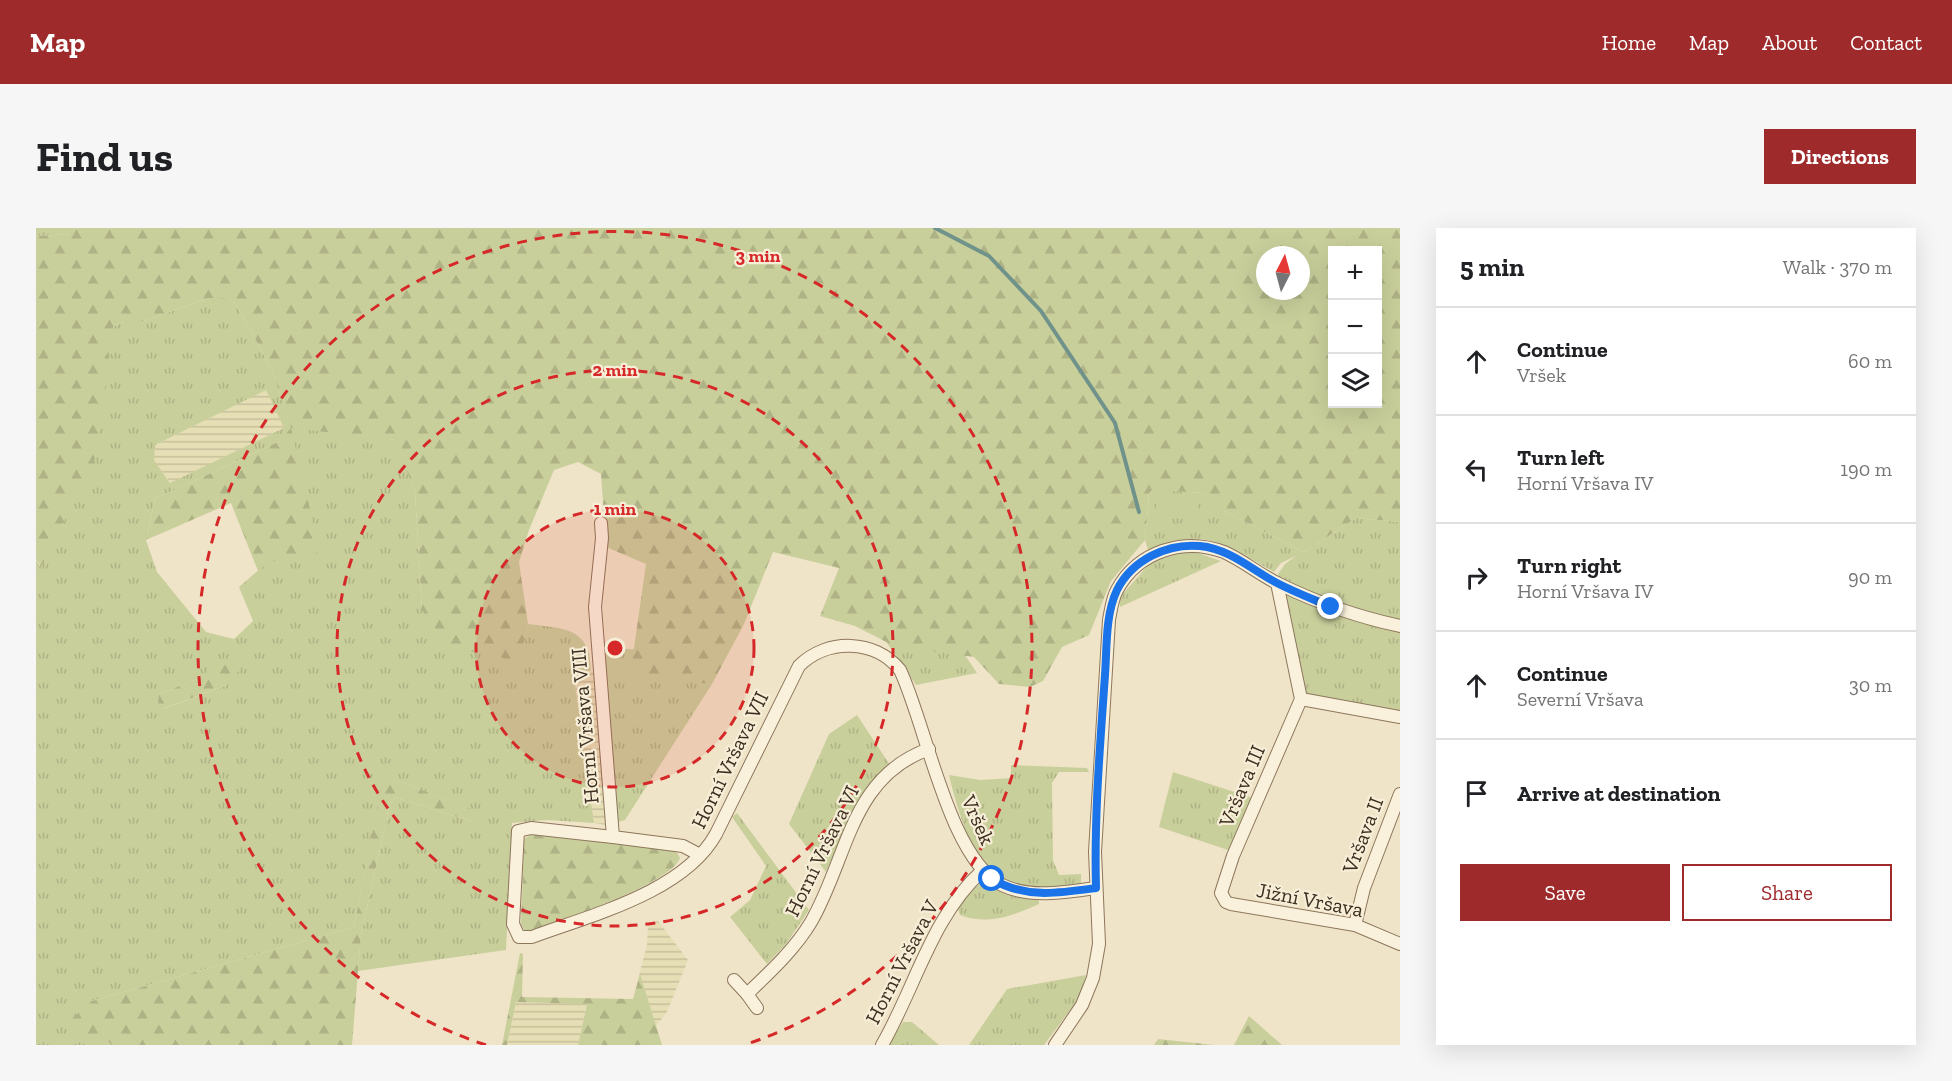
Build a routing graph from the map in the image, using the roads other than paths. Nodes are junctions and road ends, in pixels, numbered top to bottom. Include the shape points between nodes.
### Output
1 (601, 523) dead end
2 (1277, 583) junction
3 (1400, 626) edge
4 (900, 670) joint
5 (1301, 699) junction
6 (1400, 717) edge
7 (929, 749) junction
8 (1400, 794) edge
9 (613, 837) junction
10 (700, 855) junction
11 (982, 871) junction
12 (1096, 888) junction
13 (1221, 888) joint
14 (1355, 925) junction
15 (1400, 944) edge
16 (734, 980) dead end
17 (747, 994) junction
18 (757, 1008) dead end
19 (882, 1045) edge
20 (1054, 1045) edge

1 - 9 street, Horní Vršava VIII via 595,607
2 - 3 street via 1331,607
2 - 5 street
2 - 12 street via 1221,551 1180,546 1140,563 1118,589 1109,620
4 - 7 street, Vršek
4 - 10 street, Horní Vršava VII via 888,657 864,647 825,649 805,661 792,678 717,834
5 - 6 street
5 - 13 street, Vršava III
7 - 11 street, Vršek via 959,837
7 - 17 street, Horní Vršava VI via 894,767 869,794 812,921 787,954
8 - 14 street, Vršava II via 1364,888
9 - 10 street via 684,846
9 - 10 street, Horní Vršava VII via 531,828 518,831 513,924 516,934 524,939 645,893
11 - 12 street, Vršek via 1003,886 1019,891 1051,893
11 - 19 street, Horní Vršava V via 956,899 934,936
12 - 20 street via 1100,921 1095,971 1082,1005
13 - 14 street, Jižní Vršava via 1223,897 1231,904
14 - 15 street, Jižní Vršava
16 - 17 street
17 - 18 street

